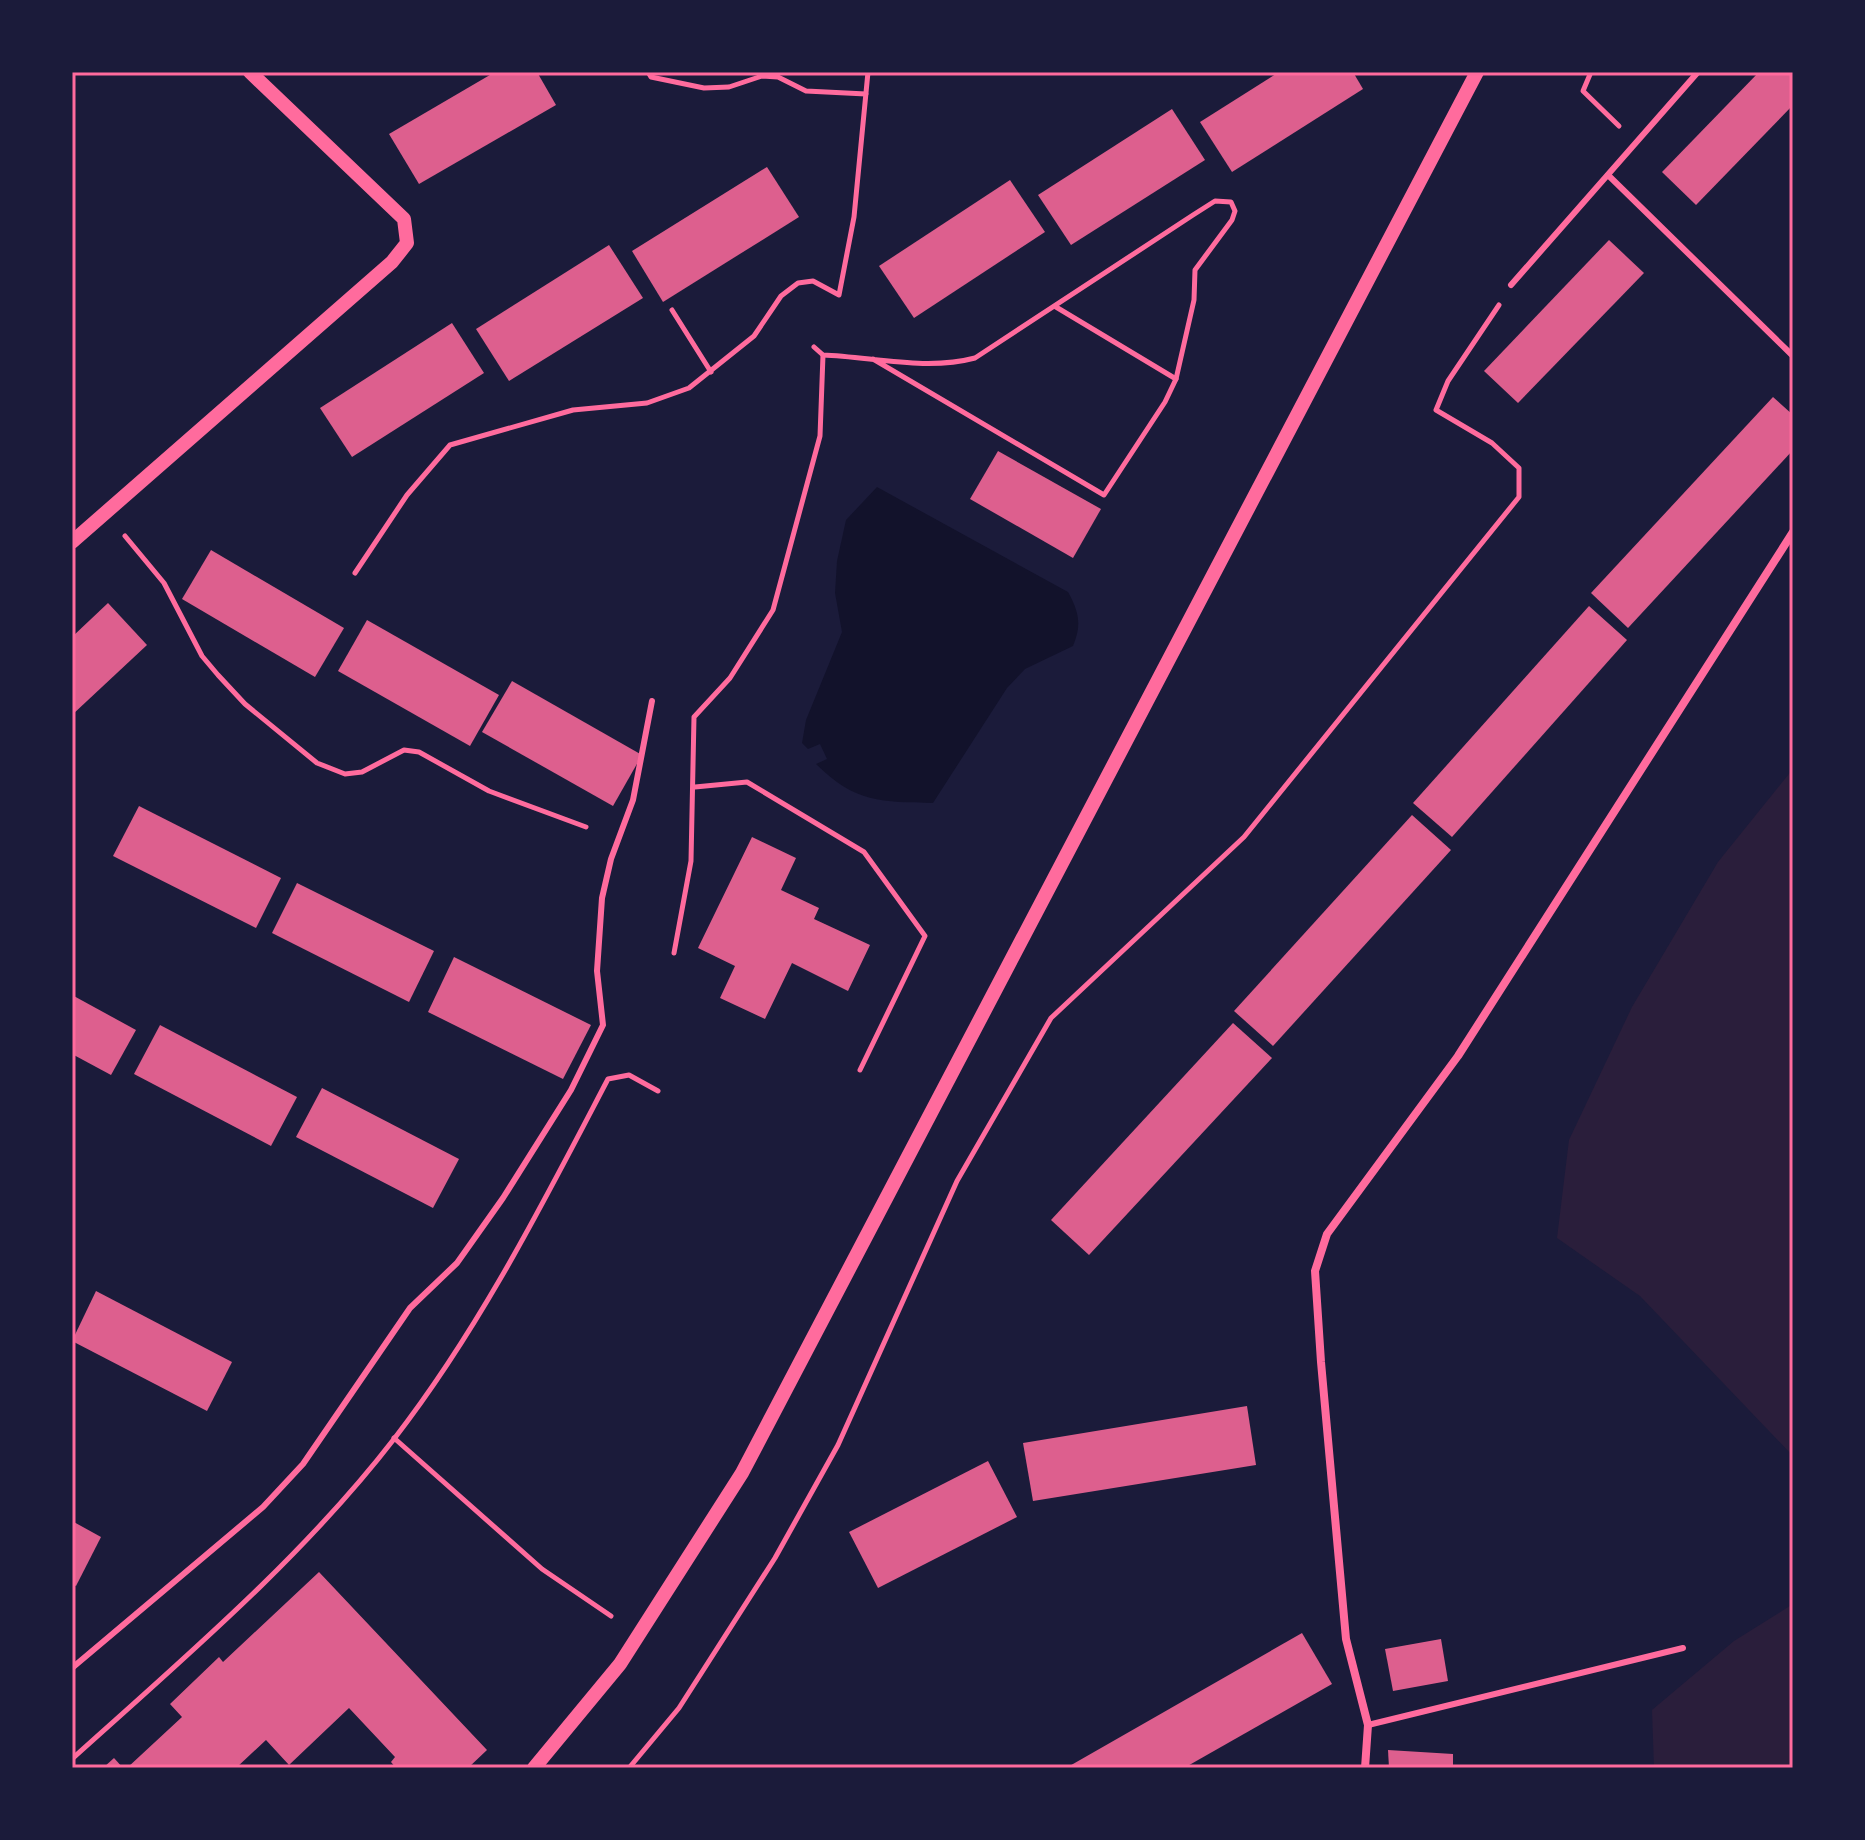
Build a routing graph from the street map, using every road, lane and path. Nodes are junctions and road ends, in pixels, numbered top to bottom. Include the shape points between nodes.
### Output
1 (250, 72) edge
2 (648, 72) edge
3 (868, 72) edge
4 (1477, 72) edge
5 (1591, 72) edge
6 (1698, 72) edge
7 (866, 94) junction
8 (1634, 141) junction
9 (1608, 175) junction
10 (1511, 285) joint
11 (1056, 307) junction
12 (672, 310) dead end
13 (814, 347) dead end
14 (823, 355) junction
15 (1793, 356) edge
16 (873, 359) junction
17 (711, 372) junction
18 (1176, 379) junction
19 (1793, 532) edge
20 (125, 536) dead end
21 (72, 542) edge
22 (355, 573) dead end
23 (652, 701) dead end
24 (695, 787) junction
25 (586, 827) dead end
26 (674, 953) dead end
27 (860, 1070) dead end
28 (658, 1091) dead end
29 (394, 1438) junction
30 (611, 1616) dead end
31 (1683, 1648) dead end
32 (72, 1668) edge
33 (1368, 1725) junction
34 (72, 1759) edge
35 (534, 1768) edge
36 (629, 1768) edge
37 (1365, 1768) edge

1 - 21 street via 404,219 407,243 392,262
2 - 7 path via 704,88 729,87 762,76 778,77 806,91
3 - 7 path
4 - 35 street via 742,1473 620,1664
5 - 8 path via 1583,91
6 - 8 lane
7 - 17 path via 854,217 839,295 813,281 798,283 781,296 754,336
8 - 9 lane
9 - 10 lane
9 - 15 lane
10 - 36 path via 1448,381 1436,410 1492,443 1519,468 1519,497 1244,837 1051,1018 957,1181 838,1445 775,1558 679,1708
11 - 16 path via 975,358 952,364
11 - 18 path
11 - 18 path via 1215,201 1231,202 1232,220 1195,270 1194,300
12 - 17 path
13 - 14 path
14 - 16 path
14 - 24 path via 820,436 773,610 730,678 694,717
16 - 18 path via 1104,495
17 - 22 path via 689,388 647,403 573,410 450,445 407,495
19 - 33 street via 1458,1056 1327,1234 1315,1271 1321,1362 1346,1639
20 - 25 path via 164,583 202,656 218,675 317,763 345,774 362,772 404,750 419,752 489,791
23 - 32 lane via 633,800 602,898 597,971 603,1025 571,1090 457,1263 410,1308 303,1464 263,1507
24 - 26 path via 691,861
24 - 27 path via 747,782 864,852 925,936
28 - 29 path via 629,1075 608,1079 476,1322
29 - 30 path via 542,1569
29 - 34 path via 332,1513
31 - 33 lane
33 - 37 street

